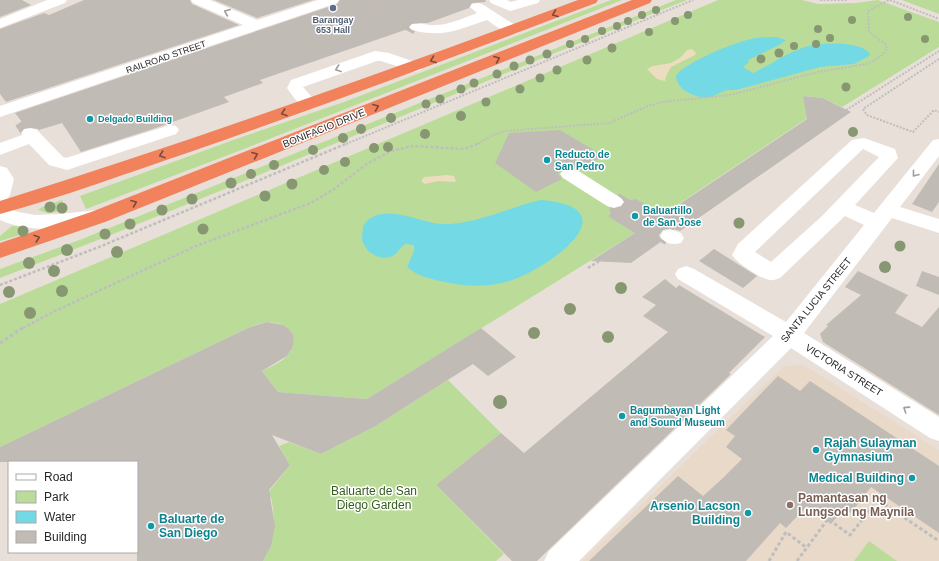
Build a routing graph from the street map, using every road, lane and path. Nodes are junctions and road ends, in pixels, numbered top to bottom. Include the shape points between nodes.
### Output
1 (198, 0) edge
2 (332, 0) edge
3 (496, 0) edge
4 (533, 0) edge
5 (591, 0) edge
6 (646, 0) edge
7 (693, 0) edge
8 (820, 0) edge
9 (847, 0) edge
10 (889, 0) edge
11 (54, 6) edge
12 (476, 6) dead end
13 (488, 14) junction
14 (939, 19) edge
15 (0, 24) edge
16 (256, 25) junction
17 (417, 27) tunnel mouth
18 (513, 30) junction
19 (939, 51) edge
20 (939, 59) edge
21 (415, 66) junction
22 (308, 104) junction
23 (939, 112) edge
24 (20, 122) edge
25 (170, 130) dead end
26 (939, 144) edge
27 (0, 149) edge
28 (0, 172) edge
29 (570, 174) dead end
30 (815, 184) junction
31 (0, 195) edge
32 (614, 202) tunnel mouth
33 (845, 203) junction
34 (0, 210) edge
35 (98, 217) junction
36 (882, 217) junction
37 (939, 226) edge
38 (0, 251) edge
39 (588, 268) dead end
40 (686, 274) dead end
41 (0, 285) edge
42 (789, 335) junction
43 (0, 344) edge
44 (939, 430) edge
45 (939, 541) edge
46 (807, 548) junction
47 (559, 561) edge
48 (769, 561) edge
49 (797, 561) edge

16 -> 1 street
2 - 16 street, RAILROAD STREET
3 - 4 street via 510,7
5 -> 18 highway
35 -> 6 highway, BONIFACIO DRIVE
7 - 41 path via 107,244
8 - 9 path
10 - 14 path
10 - 43 path via 868,10 869,32 887,48 871,62 817,72 718,97 656,103 609,123 504,131 477,146 463,149 417,146 389,152 368,163 312,203 180,252 62,308 13,334
11 - 15 street
12 - 13 street
13 - 17 street via 453,27 435,30
13 - 18 street
16 - 24 street, RAILROAD STREET via 145,59
18 -> 21 highway
19 - 39 path via 748,172 666,230
20 - 23 path via 863,109 867,115 913,132 934,110
21 - 22 highway
21 -> 22 street via 375,56 297,84 295,88
22 -> 34 highway
24 - 25 street via 56,161 67,164
24 - 27 street, RAILROAD STREET
26 -> 36 street, SANTA LUCIA STREET
28 - 31 street via 4,179
29 - 32 street
30 - 33 street
30 - 33 street via 858,144 864,143 888,153 889,158
30 - 33 street via 745,249 743,255 773,273
33 - 36 street
34 - 35 street via 10,217 25,220
38 -> 35 highway, BONIFACIO DRIVE
36 - 37 street
36 - 42 street, SANTA LUCIA STREET
40 - 42 street, VICTORIA STREET
44 -> 42 street, VICTORIA STREET
42 - 47 street, SANTA LUCIA STREET
45 - 46 path via 878,500 850,535 828,519
46 - 48 path via 786,532
46 - 49 path

